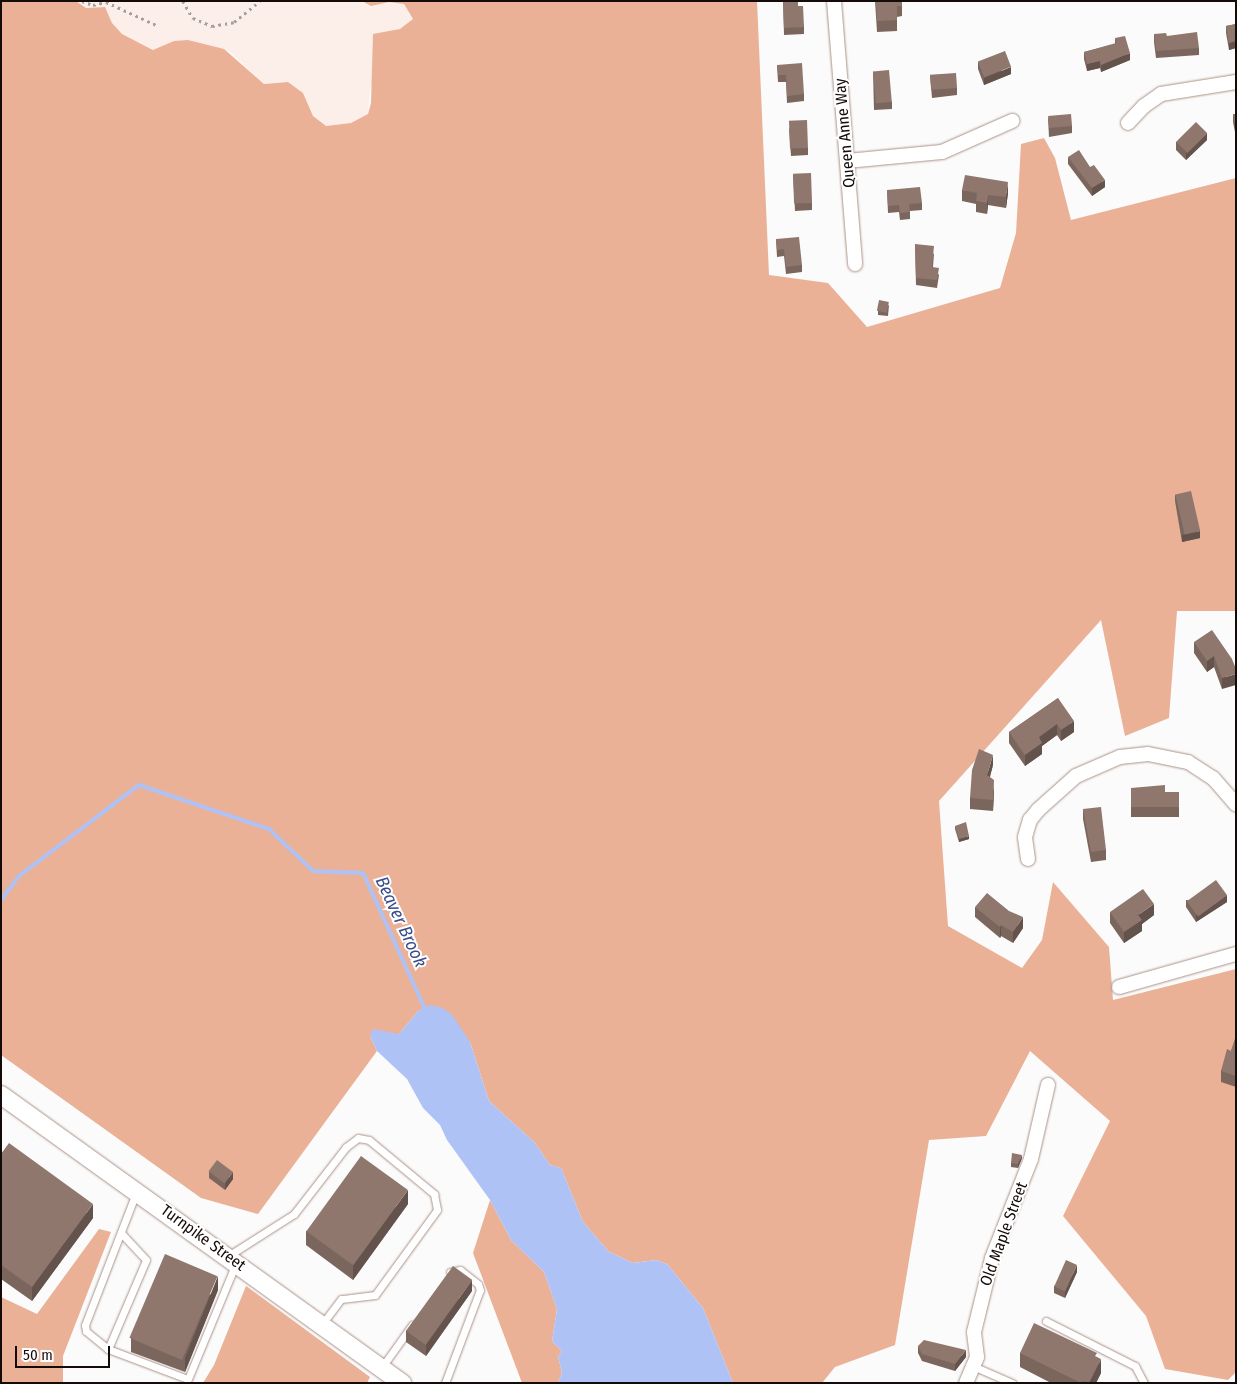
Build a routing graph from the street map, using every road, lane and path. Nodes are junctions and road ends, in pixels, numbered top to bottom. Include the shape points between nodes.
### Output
1 (82, 1) edge
2 (107, 1) edge
3 (183, 1) edge
4 (260, 1) edge
5 (834, 1) edge
6 (156, 25) dead end
7 (1236, 82) edge
8 (1012, 121) dead end
9 (1128, 123) dead end
10 (847, 162) junction
11 (855, 264) dead end
12 (1236, 804) edge
13 (1028, 859) dead end
14 (1236, 954) edge
15 (1119, 987) dead end
16 (1048, 1085) dead end
17 (1, 1095) edge
18 (137, 1190) junction
19 (122, 1234) junction
20 (232, 1259) junction
21 (445, 1278) edge
22 (418, 1316) edge
23 (1046, 1320) dead end
24 (322, 1324) junction
25 (108, 1349) junction
26 (973, 1366) junction
27 (381, 1368) junction
28 (402, 1383) edge
29 (445, 1383) edge
30 (966, 1383) edge
31 (1012, 1383) edge
32 (1144, 1383) edge

1 - 2 path via 93,5
2 - 6 path via 128,15
3 - 4 path via 193,18 212,26 234,22
5 - 10 street, Queen Anne Way
7 - 9 street via 1161,94
8 - 10 street via 942,152
10 - 11 street, Queen Anne Way
12 - 13 street via 1209,775 1176,757 1148,754 1120,757 1076,776 1044,804 1027,829
14 - 15 street
16 - 26 street, Old Maple Street via 1031,1159 992,1258 974,1332 977,1357
17 - 18 street, Turnpike Street
18 - 19 lane
18 - 20 street, Turnpike Street
19 - 25 lane via 146,1260
19 - 25 lane via 84,1325 86,1331
20 - 24 street, Turnpike Street
20 - 24 lane via 294,1214 346,1147 358,1138 369,1140 434,1194 437,1210 375,1295 341,1299
20 - 25 lane via 188,1379
21 - 29 lane via 451,1270 460,1270 478,1284 480,1290
22 - 27 lane
23 - 32 lane via 1135,1366
24 - 27 street, Turnpike Street
26 - 30 street, Old Maple Street
26 - 31 lane
27 - 28 street, Turnpike Street

